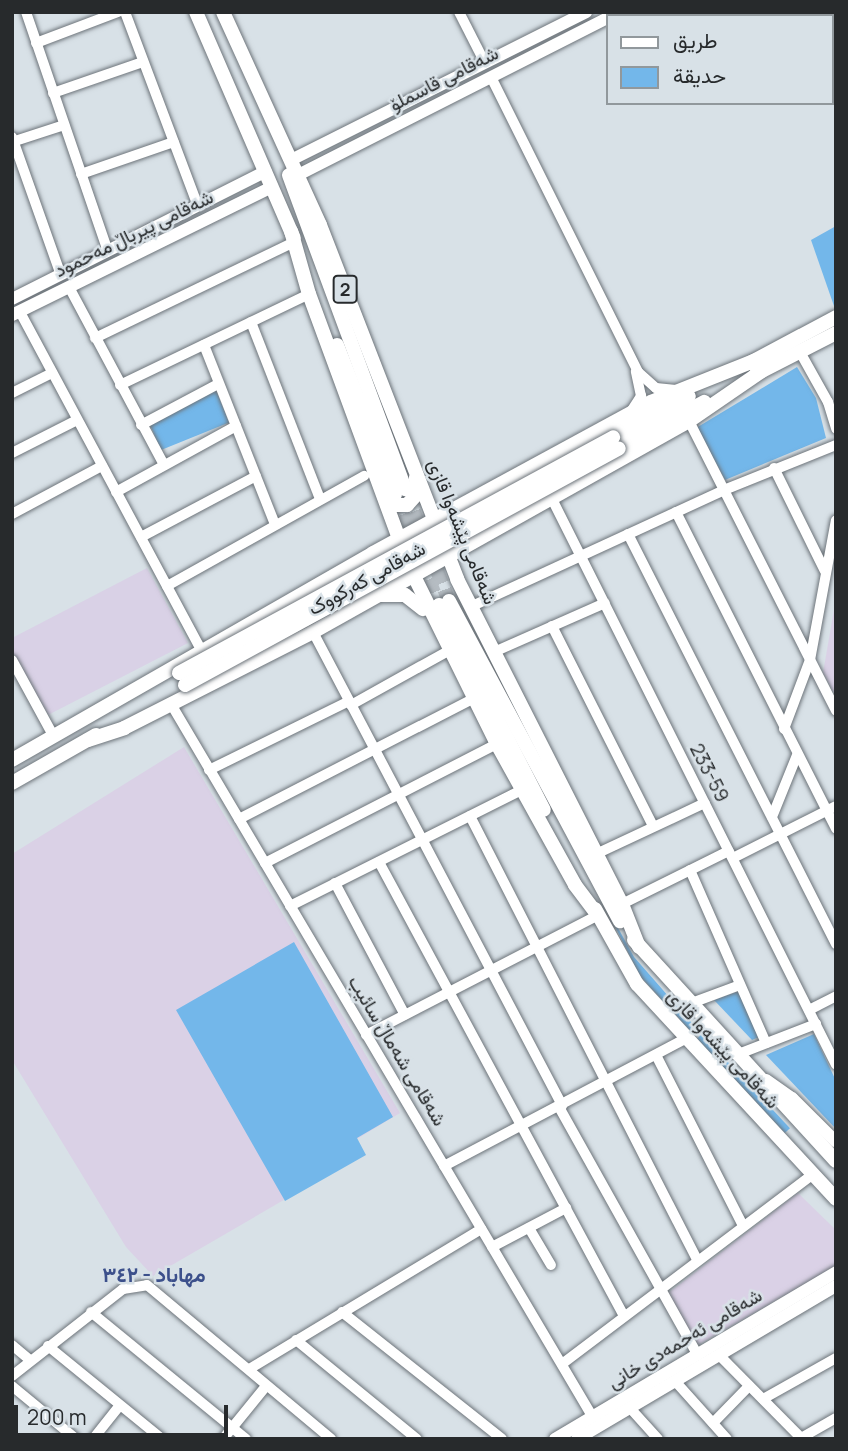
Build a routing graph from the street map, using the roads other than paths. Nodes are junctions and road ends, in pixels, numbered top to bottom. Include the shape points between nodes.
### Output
1 (26, 12) edge
2 (118, 12) edge
3 (125, 12) edge
4 (196, 12) edge
5 (224, 12) edge
6 (459, 12) edge
7 (580, 15) edge
8 (606, 19) edge
9 (581, 32) junction
10 (36, 43) junction
11 (143, 62) junction
12 (485, 63) junction
13 (491, 77) junction
14 (53, 93) junction
15 (271, 121) junction
16 (64, 125) junction
17 (353, 129) junction
18 (13, 140) edge
19 (174, 142) junction
20 (360, 143) junction
21 (291, 160) junction
22 (266, 171) junction
23 (81, 174) junction
24 (298, 175) junction
25 (272, 187) junction
26 (233, 188) junction
27 (240, 203) junction
28 (198, 206) junction
29 (291, 237) junction
30 (108, 251) junction
31 (61, 275) junction
32 (69, 287) junction
33 (309, 294) junction
34 (13, 296) edge
35 (16, 313) edge
36 (836, 317) edge
37 (251, 322) junction
38 (836, 333) edge
39 (95, 338) junction
40 (204, 345) junction
41 (800, 352) junction
42 (631, 359) junction
43 (759, 366) junction
44 (52, 373) junction
45 (218, 384) junction
46 (120, 385) junction
47 (692, 387) junction
48 (12, 393) edge
49 (624, 417) junction
50 (77, 420) junction
51 (689, 421) junction
52 (141, 425) junction
53 (236, 426) junction
54 (836, 429) edge
55 (836, 445) edge
56 (12, 453) edge
57 (412, 460) junction
58 (102, 466) junction
59 (164, 466) junction
60 (774, 468) junction
61 (369, 474) junction
62 (256, 477) junction
63 (497, 486) junction
64 (724, 490) junction
65 (116, 492) junction
66 (394, 492) junction
67 (476, 496) junction
68 (551, 497) junction
69 (320, 499) junction
70 (676, 512) junction
71 (12, 514) edge
72 (836, 520) edge
73 (275, 524) junction
74 (500, 527) junction
75 (628, 534) junction
76 (428, 536) junction
77 (141, 537) junction
78 (402, 540) junction
79 (463, 548) junction
80 (373, 553) junction
81 (445, 555) junction
82 (581, 556) junction
83 (414, 571) junction
84 (340, 572) junction
85 (825, 572) junction
86 (457, 579) junction
87 (167, 586) junction
88 (374, 596) junction
89 (605, 603) junction
90 (360, 605) junction
91 (470, 607) junction
92 (552, 626) junction
93 (436, 628) junction
94 (313, 632) junction
95 (492, 649) junction
96 (201, 650) junction
97 (448, 651) junction
98 (810, 660) junction
99 (14, 667) edge
100 (182, 679) junction
101 (474, 698) junction
102 (350, 703) junction
103 (171, 704) junction
104 (836, 711) edge
105 (85, 719) junction
106 (785, 729) junction
107 (54, 737) junction
108 (88, 740) junction
109 (497, 744) junction
110 (375, 749) junction
111 (797, 755) junction
112 (12, 760) edge
113 (209, 770) junction
114 (12, 783) edge
115 (522, 790) junction
116 (399, 794) junction
117 (705, 803) junction
118 (831, 808) edge
119 (470, 816) junction
120 (772, 817) junction
121 (239, 819) junction
122 (653, 826) junction
123 (836, 829) edge
124 (780, 834) junction
125 (423, 839) junction
126 (596, 853) junction
127 (731, 854) junction
128 (379, 862) junction
129 (265, 863) junction
130 (690, 870) junction
131 (335, 884) junction
132 (622, 904) junction
133 (290, 906) junction
134 (598, 915) junction
135 (836, 943) edge
136 (538, 946) junction
137 (639, 947) junction
138 (492, 970) junction
139 (740, 985) junction
140 (448, 993) junction
141 (836, 996) edge
142 (689, 1004) junction
143 (808, 1010) junction
144 (405, 1015) junction
145 (816, 1024) junction
146 (366, 1035) junction
147 (687, 1038) junction
148 (766, 1043) junction
149 (736, 1055) junction
150 (657, 1057) junction
151 (836, 1065) edge
152 (754, 1073) junction
153 (608, 1082) junction
154 (561, 1106) junction
155 (521, 1126) junction
156 (810, 1134) junction
157 (836, 1142) edge
158 (793, 1152) junction
159 (836, 1161) edge
160 (444, 1166) junction
161 (813, 1174) junction
162 (836, 1199) edge
163 (566, 1208) junction
164 (743, 1226) junction
165 (481, 1228) junction
166 (529, 1228) junction
167 (492, 1247) junction
168 (697, 1259) junction
169 (551, 1265) dead end
170 (836, 1272) edge
171 (836, 1286) edge
172 (657, 1289) junction
173 (91, 1312) junction
174 (342, 1312) junction
175 (624, 1316) junction
176 (296, 1340) junction
177 (12, 1345) edge
178 (48, 1346) junction
179 (697, 1354) junction
180 (719, 1355) junction
181 (836, 1358) edge
182 (30, 1360) junction
183 (562, 1364) junction
184 (251, 1368) junction
185 (12, 1376) edge
186 (675, 1381) junction
187 (12, 1386) edge
188 (266, 1386) junction
189 (749, 1386) junction
190 (763, 1399) junction
191 (120, 1405) junction
192 (629, 1408) junction
193 (592, 1416) junction
194 (836, 1418) edge
195 (713, 1423) junction
196 (232, 1427) junction
197 (583, 1437) edge
198 (802, 1438) edge
199 (76, 1439) edge
200 (93, 1439) edge
201 (162, 1439) edge
202 (223, 1439) edge
203 (246, 1439) edge
204 (331, 1439) edge
205 (417, 1439) edge
206 (502, 1439) edge
207 (555, 1439) edge
208 (658, 1439) edge
209 (727, 1439) edge

1 - 10 street
2 - 10 street
3 - 11 street
4 - 22 highway, شەقامی پێشەوا قازی / 2
5 - 15 highway, شەقامی پێشەوا قازی / 2
6 - 12 street
7 - 9 main road
7 - 12 main road, شەقامی قاسملۆ
8 - 9 main road, شەقامی قاسملۆ
9 - 13 main road, شەقامی قاسملۆ
10 - 14 street
11 - 14 street
11 - 19 street
12 - 17 main road, شەقامی قاسملۆ
13 - 20 main road, شەقامی قاسملۆ
13 - 42 street
14 - 16 street
15 - 21 highway, شەقامی پێشەوا قازی / 2
15 - 66 highway, شەقامی پێشەوا قازی
16 - 18 street
16 - 23 street
17 - 20 main road
17 - 21 main road, شەقامی قاسملۆ
18 - 31 street
19 - 23 street
19 - 28 street
20 - 24 main road, شەقامی قاسملۆ
21 - 24 highway, شەقامی پێشەوا قازی / 2
22 - 25 highway, شەقامی پێشەوا قازی / 2
22 - 26 main road, شەقامی پیرباڵ مەحمود
23 - 30 street
24 - 57 highway, شەقامی پێشەوا قازی / 2
25 - 27 main road, شەقامی پیرباڵ مەحمود
25 - 29 highway, شەقامی پێشەوا قازی / 2
26 - 27 main road
26 - 28 main road, شەقامی پیرباڵ مەحمود
27 - 32 main road, شەقامی پیرباڵ مەحمود
28 - 30 main road, شەقامی پیرباڵ مەحمود
29 - 33 highway, شەقامی پێشەوا قازی / 2
29 - 39 street
29 - 66 highway, شەقامی پێشەوا قازی
30 - 31 main road, شەقامی پیرباڵ مەحمود
31 - 34 main road, شەقامی پیرباڵ مەحمود
32 - 35 main road, شەقامی پیرباڵ مەحمود
32 - 39 street
33 - 37 street
33 - 61 highway, شەقامی پێشەوا قازی / 2
35 - 44 street
36 - 43 highway, شەقامی کەرکووک
37 - 40 street
37 - 69 street
38 - 41 highway, شەقامی کەرکووک
39 - 46 street
40 - 45 street
40 - 46 street
41 - 43 highway, شەقامی کەرکووک
41 - 54 street via 828,402
42 - 47 street via 644,380 656,388
42 - 49 street via 641,396
43 - 47 highway, شەقامی کەرکووک
43 - 51 highway, شەقامی کەرکووک
43 - 100 highway, شەقامی کەرکووک, bridge
44 - 48 street
44 - 50 street
45 - 52 street
45 - 53 street
46 - 52 street
47 - 49 highway, شەقامی کەرکووک
49 - 63 highway, شەقامی کەرکووک
50 - 56 street
50 - 58 street
51 - 64 street
51 - 68 highway, شەقامی کەرکووک
52 - 59 street
53 - 59 street
53 - 62 street
55 - 60 street
57 - 61 highway via 418,491 404,506 388,501
57 - 67 highway via 439,501 452,504
57 - 76 highway, شەقامی پێشەوا قازی / 2 via 428,502
58 - 65 street
58 - 71 street
59 - 65 street
60 - 64 street
60 - 85 street
61 - 66 highway, شەقامی پێشەوا قازی / 2
61 - 69 street
62 - 73 street
62 - 77 street
63 - 67 highway, شەقامی کەرکووک
63 - 74 highway via 478,499 473,512 481,526
64 - 70 street
64 - 98 street
65 - 77 street
66 - 78 highway, شەقامی پێشەوا قازی via 391,519
66 - 80 highway, 2 via 387,529
67 - 76 highway, شەقامی کەرکووک
68 - 74 highway, شەقامی کەرکووک
68 - 82 street, 233-59
69 - 73 street
70 - 75 street
70 - 106 street
72 - 85 street
73 - 87 street
74 - 79 highway, شەقامی کەرکووک
75 - 82 street
75 - 120 street
76 - 78 highway
76 - 78 highway, شەقامی کەرکووک
76 - 81 highway
76 - 81 highway, شەقامی پێشەوا قازی
76 - 83 highway
77 - 87 street
78 - 80 highway, شەقامی کەرکووک
78 - 83 highway, شەقامی پێشەوا قازی
79 - 81 highway, شەقامی کەرکووک
79 - 86 highway via 456,558
80 - 84 highway, شەقامی کەرکووک
81 - 83 highway, شەقامی کەرکووک
81 - 86 highway, شەقامی پێشەوا قازی
82 - 89 street, 233-59
82 - 91 street
83 - 88 highway, شەقامی کەرکووک
83 - 93 highway, شەقامی پێشەوا قازی
84 - 90 highway via 358,566 373,576 374,590
84 - 96 highway, شەقامی کەرکووک
85 - 98 street
86 - 91 highway, شەقامی پێشەوا قازی
87 - 96 street
88 - 90 highway, شەقامی کەرکووک
88 - 93 highway via 395,593 410,597
89 - 92 street
89 - 117 street, 233-59
90 - 94 highway, شەقامی کەرکووک
91 - 95 highway, شەقامی پێشەوا قازی
92 - 95 street
92 - 122 street
93 - 95 highway via 430,602 453,591
93 - 97 highway, شەقامی پێشەوا قازی
94 - 102 street
94 - 103 highway, شەقامی کەرکووک
95 - 126 highway, شەقامی پێشەوا قازی
96 - 105 highway, شەقامی کەرکووک
97 - 101 highway, شەقامی پێشەوا قازی
97 - 102 street
98 - 104 street
98 - 106 street
99 - 107 street
100 - 105 highway, شەقامی کەرکووک
100 - 108 highway, شەقامی کەرکووک
101 - 109 highway, شەقامی پێشەوا قازی
101 - 110 street
102 - 110 street
102 - 113 street
103 - 108 highway, شەقامی کەرکووک
103 - 113 street, شەقامی شەماڵ سائیب
105 - 107 highway, شەقامی کەرکووک
106 - 111 street
107 - 112 highway, شەقامی کەرکووک
108 - 114 highway, شەقامی کەرکووک
109 - 115 highway, شەقامی پێشەوا قازی
109 - 116 street
110 - 116 street
110 - 121 street
111 - 118 street
111 - 120 street
113 - 121 street, شەقامی شەماڵ سائیب
115 - 119 street
115 - 134 highway, شەقامی پێشەوا قازی via 575,885
116 - 125 street
116 - 129 street
117 - 122 street
117 - 127 street, 233-59
118 - 123 street
118 - 124 street
119 - 125 street
119 - 136 street
120 - 124 street
121 - 129 street, شەقامی شەماڵ سائیب
122 - 126 street
124 - 127 street
124 - 135 street
125 - 128 street
125 - 138 street
126 - 132 highway, شەقامی پێشەوا قازی
127 - 130 street
127 - 143 street, 233-59
128 - 131 street
128 - 140 street
129 - 133 street, شەقامی شەماڵ سائیب
130 - 132 street
130 - 139 street
131 - 133 street
131 - 144 street
132 - 137 highway, شەقامی پێشەوا قازی
133 - 146 street, شەقامی شەماڵ سائیب
134 - 136 street
134 - 137 highway, شەقامی پێشەوا قازی via 444,603
134 - 147 highway, شەقامی پێشەوا قازی via 637,984
136 - 138 street
136 - 153 street
137 - 142 highway, شەقامی پێشەوا قازی
138 - 140 street
138 - 154 street
139 - 142 street
139 - 148 street
140 - 144 street
140 - 155 street
141 - 143 street
142 - 149 highway, شەقامی پێشەوا قازی
143 - 145 street, 233-59
144 - 146 street
145 - 148 street
145 - 151 street, 233-59
146 - 160 street, شەقامی شەماڵ سائیب
147 - 150 street
147 - 158 highway, شەقامی پێشەوا قازی
148 - 149 street
149 - 152 highway, شەقامی پێشەوا قازی
150 - 153 street
150 - 164 street
152 - 156 highway, شەقامی پێشەوا قازی
152 - 157 main road via 792,1098
153 - 154 street
153 - 168 street
154 - 155 street
154 - 172 street
155 - 160 street
155 - 163 street
156 - 158 highway via 801,1129 791,1134
156 - 159 highway, شەقامی پێشەوا قازی
158 - 161 highway, شەقامی پێشەوا قازی
160 - 165 street, شەقامی شەماڵ سائیب
161 - 162 highway, شەقامی پێشەوا قازی
161 - 164 street
163 - 166 street
163 - 175 street
164 - 168 street
165 - 167 street, شەقامی شەماڵ سائیب
165 - 174 street
166 - 167 street
166 - 169 street
167 - 183 street, شەقامی شەماڵ سائیب
168 - 172 street
170 - 179 main road, شەقامی ئەحمەدی خانی
171 - 180 main road, شەقامی ئەحمەدی خانی
172 - 175 street
172 - 179 street
173 - 178 street
173 - 184 street via 128,1286 147,1285
173 - 196 street
174 - 176 street
174 - 206 street
175 - 183 street
176 - 184 street
176 - 205 street
177 - 182 street
178 - 182 street
178 - 191 street
179 - 193 main road, شەقامی ئەحمەدی خانی
180 - 186 main road, شەقامی ئەحمەدی خانی
180 - 189 street
181 - 190 street
182 - 185 street
183 - 193 street, شەقامی شەماڵ سائیب
184 - 188 street
186 - 192 main road, شەقامی ئەحمەدی خانی
186 - 195 street
187 - 199 street
188 - 196 street
188 - 204 street
189 - 190 street
189 - 195 street
190 - 198 street
191 - 200 street
191 - 201 street
192 - 197 main road, شەقامی ئەحمەدی خانی
192 - 208 street
193 - 207 main road, شەقامی ئەحمەدی خانی
194 - 198 street
195 - 209 street
196 - 202 street
196 - 203 street

